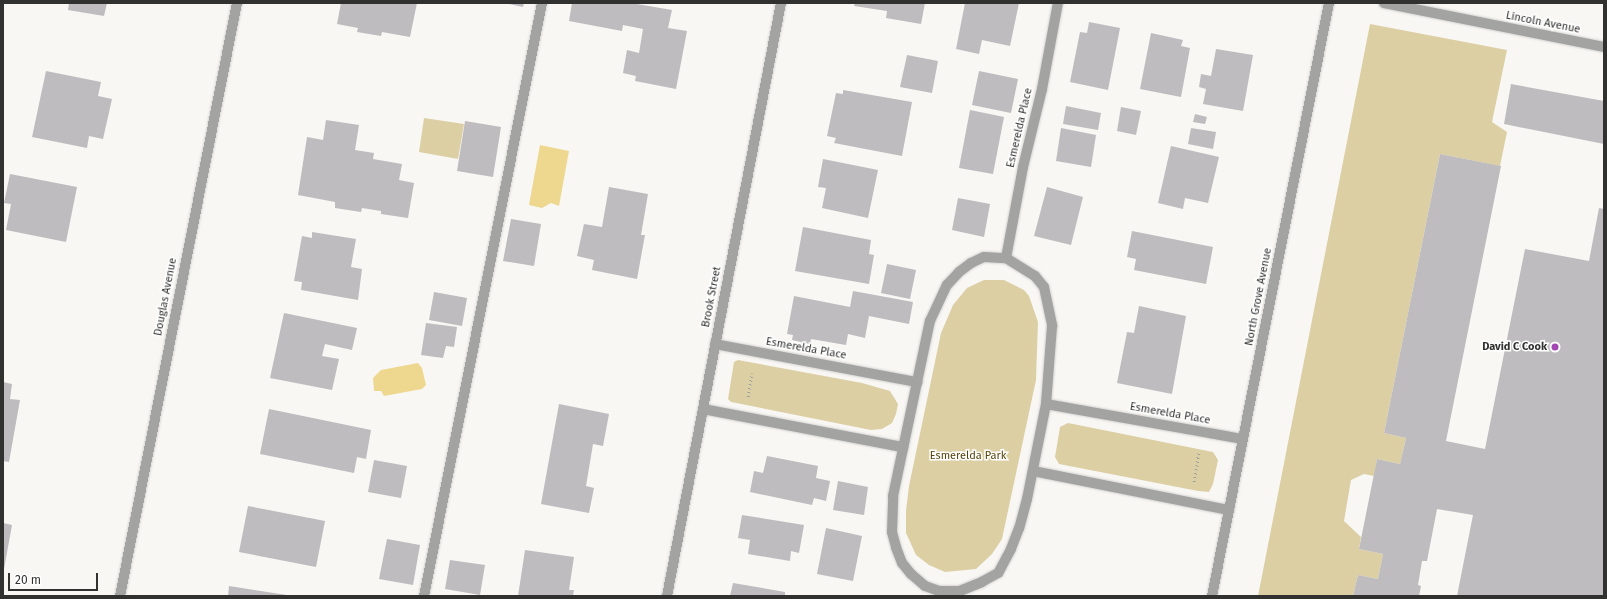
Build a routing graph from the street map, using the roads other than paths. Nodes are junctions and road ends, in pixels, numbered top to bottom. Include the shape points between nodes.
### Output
1 (237, 3) edge
2 (542, 3) edge
3 (781, 3) edge
4 (1058, 3) edge
5 (1329, 3) edge
6 (1384, 3) edge
7 (1604, 47) edge
8 (1006, 258) junction
9 (715, 344) junction
10 (916, 382) junction
11 (1046, 404) junction
12 (703, 409) junction
13 (1243, 439) junction
14 (903, 447) junction
15 (1033, 471) junction
16 (1229, 510) junction
17 (939, 593) edge
18 (120, 596) edge
19 (424, 596) edge
20 (667, 596) edge
21 (1212, 596) edge

1 - 18 street, Douglas Avenue
2 - 19 street
3 - 9 street, Brook Street
4 - 8 street, Esmerelda Place
5 - 13 street, North Grove Avenue
6 - 7 street, Lincoln Avenue
8 - 10 street via 984,257 959,272 947,285 930,321
8 - 11 street via 1035,276 1044,287 1052,326
9 - 10 street, Esmerelda Place
9 - 12 street, Brook Street
10 - 14 street
11 - 13 street, Esmerelda Place
11 - 15 street
12 - 14 street
12 - 20 street, Brook Street
13 - 16 street, North Grove Avenue
14 - 17 street via 892,512 892,532 902,563 925,586
15 - 16 street
15 - 17 street via 1019,528 998,573 960,591
16 - 21 street, North Grove Avenue

